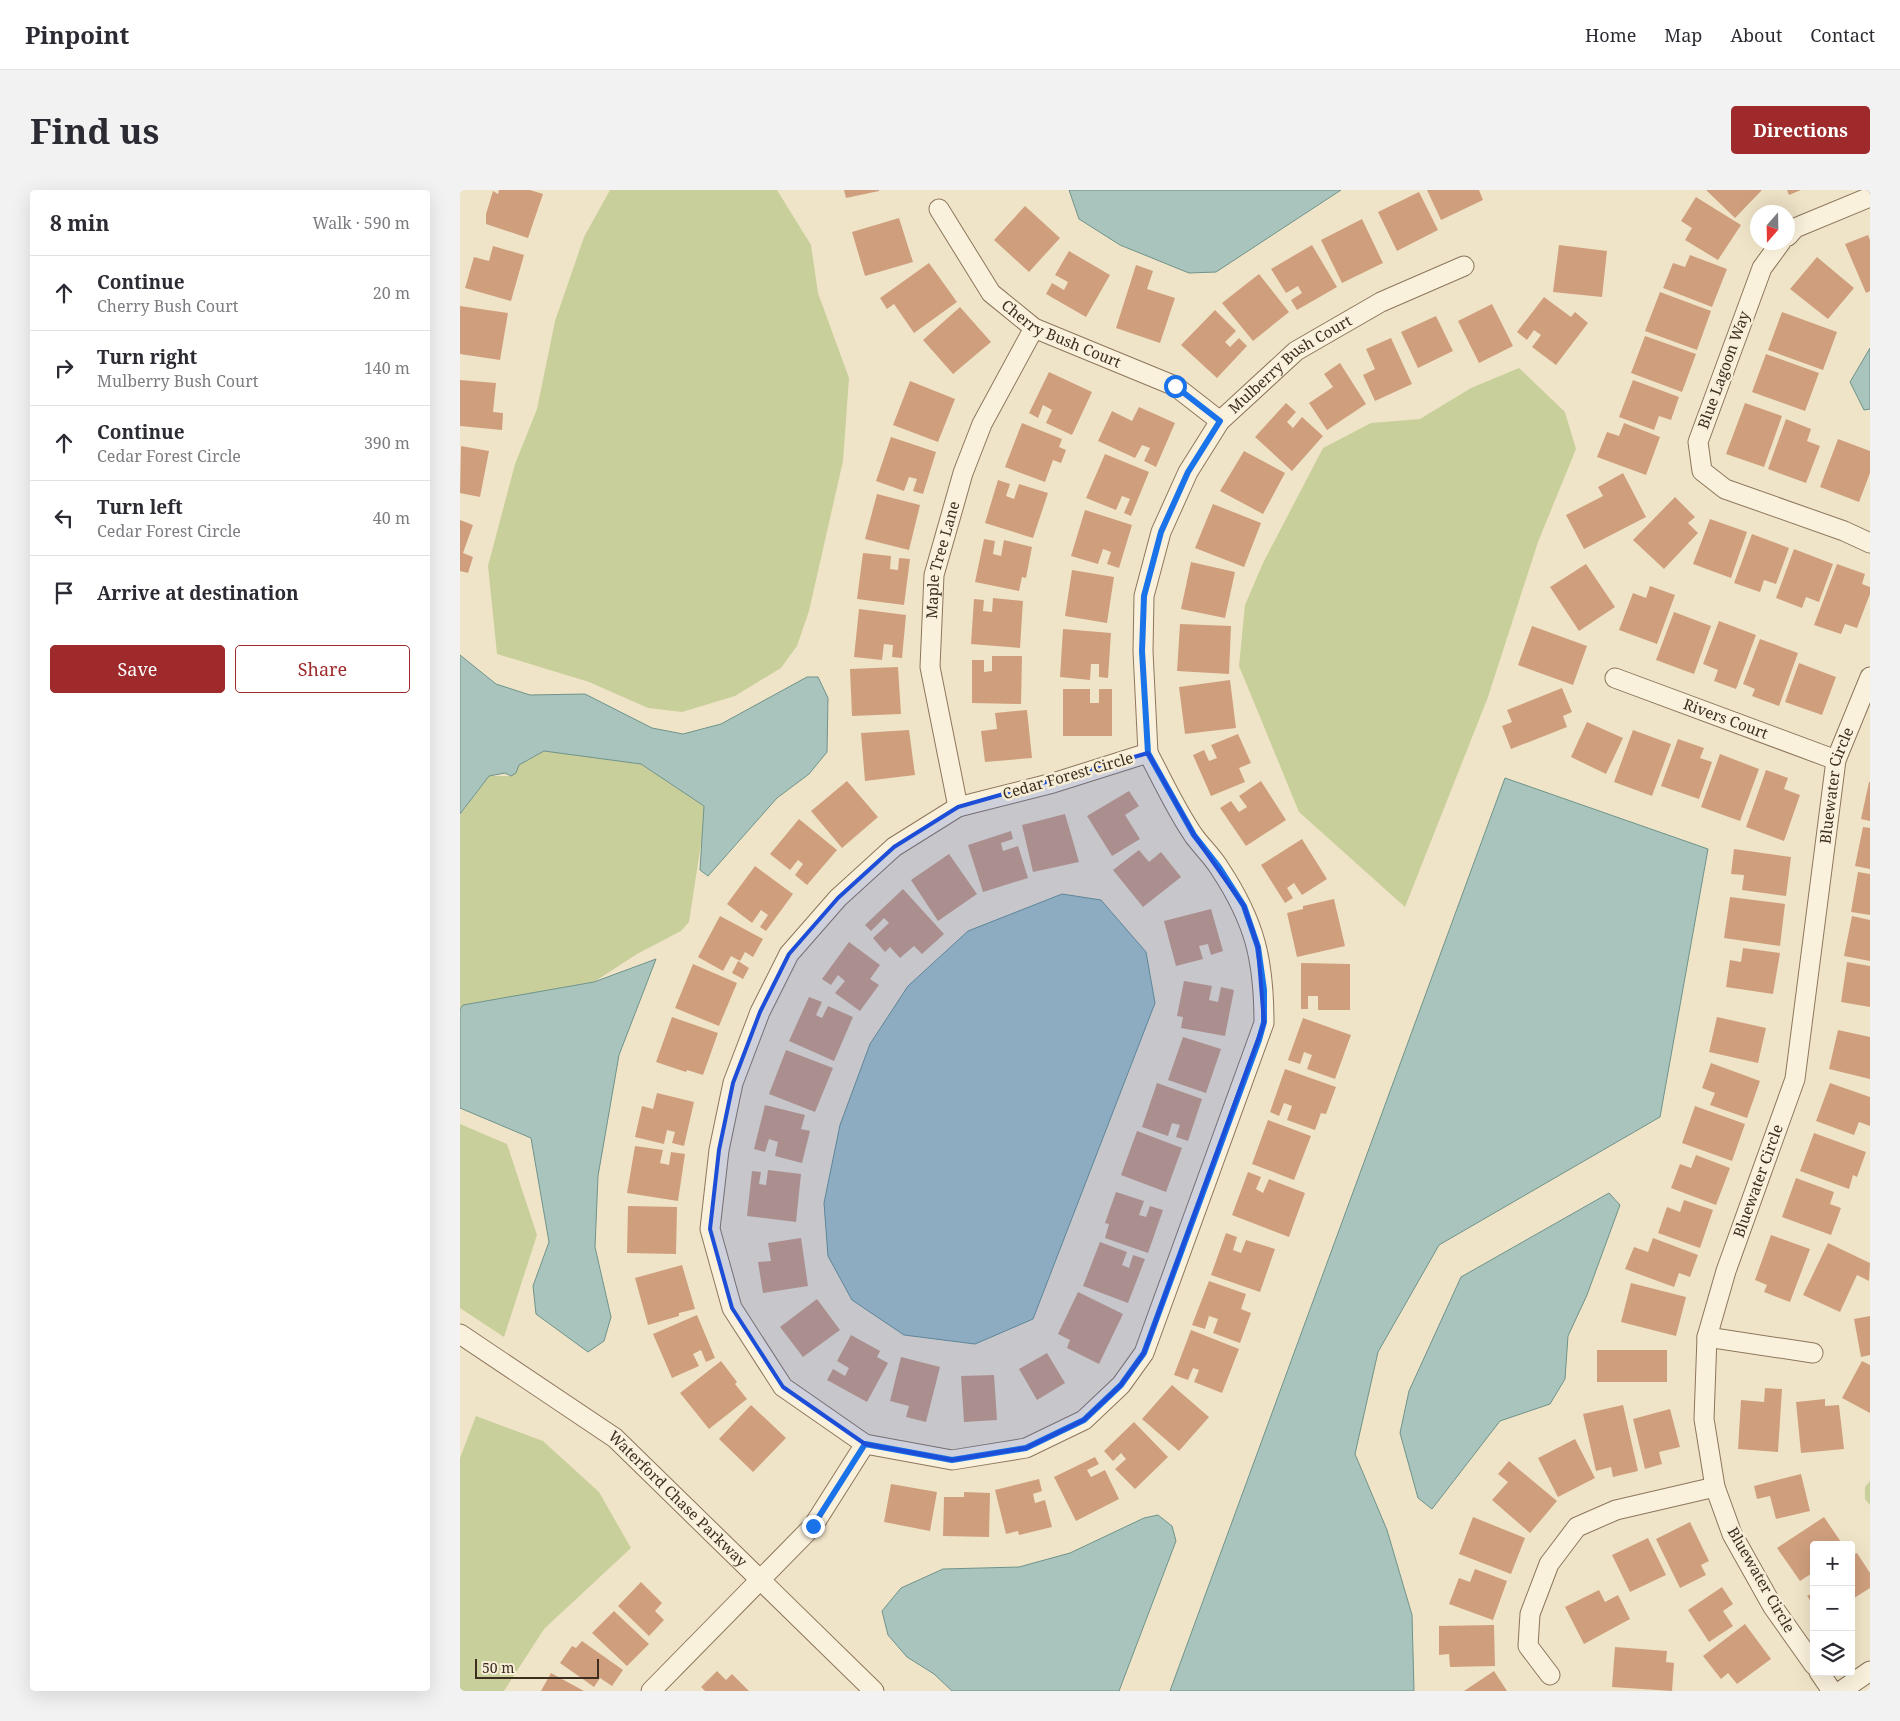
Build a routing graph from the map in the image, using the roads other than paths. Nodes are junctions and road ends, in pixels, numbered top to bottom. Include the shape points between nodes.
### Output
1 (1870, 197) edge
2 (939, 209) dead end
3 (1795, 229) edge
4 (1775, 250) edge
5 (1464, 266) dead end
6 (1034, 328) junction
7 (1220, 421) junction
8 (1870, 543) edge
9 (1870, 677) edge
10 (1615, 678) dead end
11 (1148, 753) junction
12 (1836, 760) junction
13 (958, 807) junction
14 (460, 1334) edge
15 (1707, 1337) junction
16 (1814, 1352) dead end
17 (865, 1444) junction
18 (1715, 1487) junction
19 (761, 1580) junction
20 (1810, 1659) edge
21 (1870, 1671) edge
22 (1550, 1675) dead end
23 (1822, 1676) edge
24 (651, 1691) edge
25 (874, 1691) edge
26 (1832, 1691) edge
27 (1841, 1691) edge

1 - 3 street
2 - 6 street, Cherry Bush Court via 991,293
4 - 8 street, Blue Lagoon Way via 1762,268 1698,442 1702,471 1725,489
5 - 7 street, Mulberry Bush Court via 1381,302 1296,351
6 - 7 street, Cherry Bush Court via 1175,386
6 - 13 street, Maple Tree Lane via 982,424 963,473 934,575 930,667
7 - 11 street, Mulberry Bush Court via 1188,472 1161,532 1144,596 1142,651
9 - 12 street, Bluewater Circle
10 - 12 street, Rivers Court
11 - 13 street, Cedar Forest Circle via 1053,783
11 - 17 street, Cedar Forest Circle via 1194,835 1244,906 1258,947 1264,1022 1144,1353 1121,1385 1084,1420 1026,1448 952,1460
12 - 15 street, Bluewater Circle via 1795,1080 1726,1271
13 - 17 street, Cedar Forest Circle via 894,847 838,898 789,954 760,1012 733,1083 719,1150 710,1229 732,1308 783,1387
14 - 19 street, Waterford Chase Parkway via 615,1438
15 - 16 street
15 - 18 street, Bluewater Circle via 1704,1419
17 - 19 street via 813,1526
18 - 20 street, Bluewater Circle via 1732,1534 1773,1607
18 - 22 street via 1616,1510 1577,1527 1548,1564 1530,1614 1528,1646
19 - 24 street
19 - 25 street, Waterford Chase Parkway
21 - 27 street
23 - 26 street

